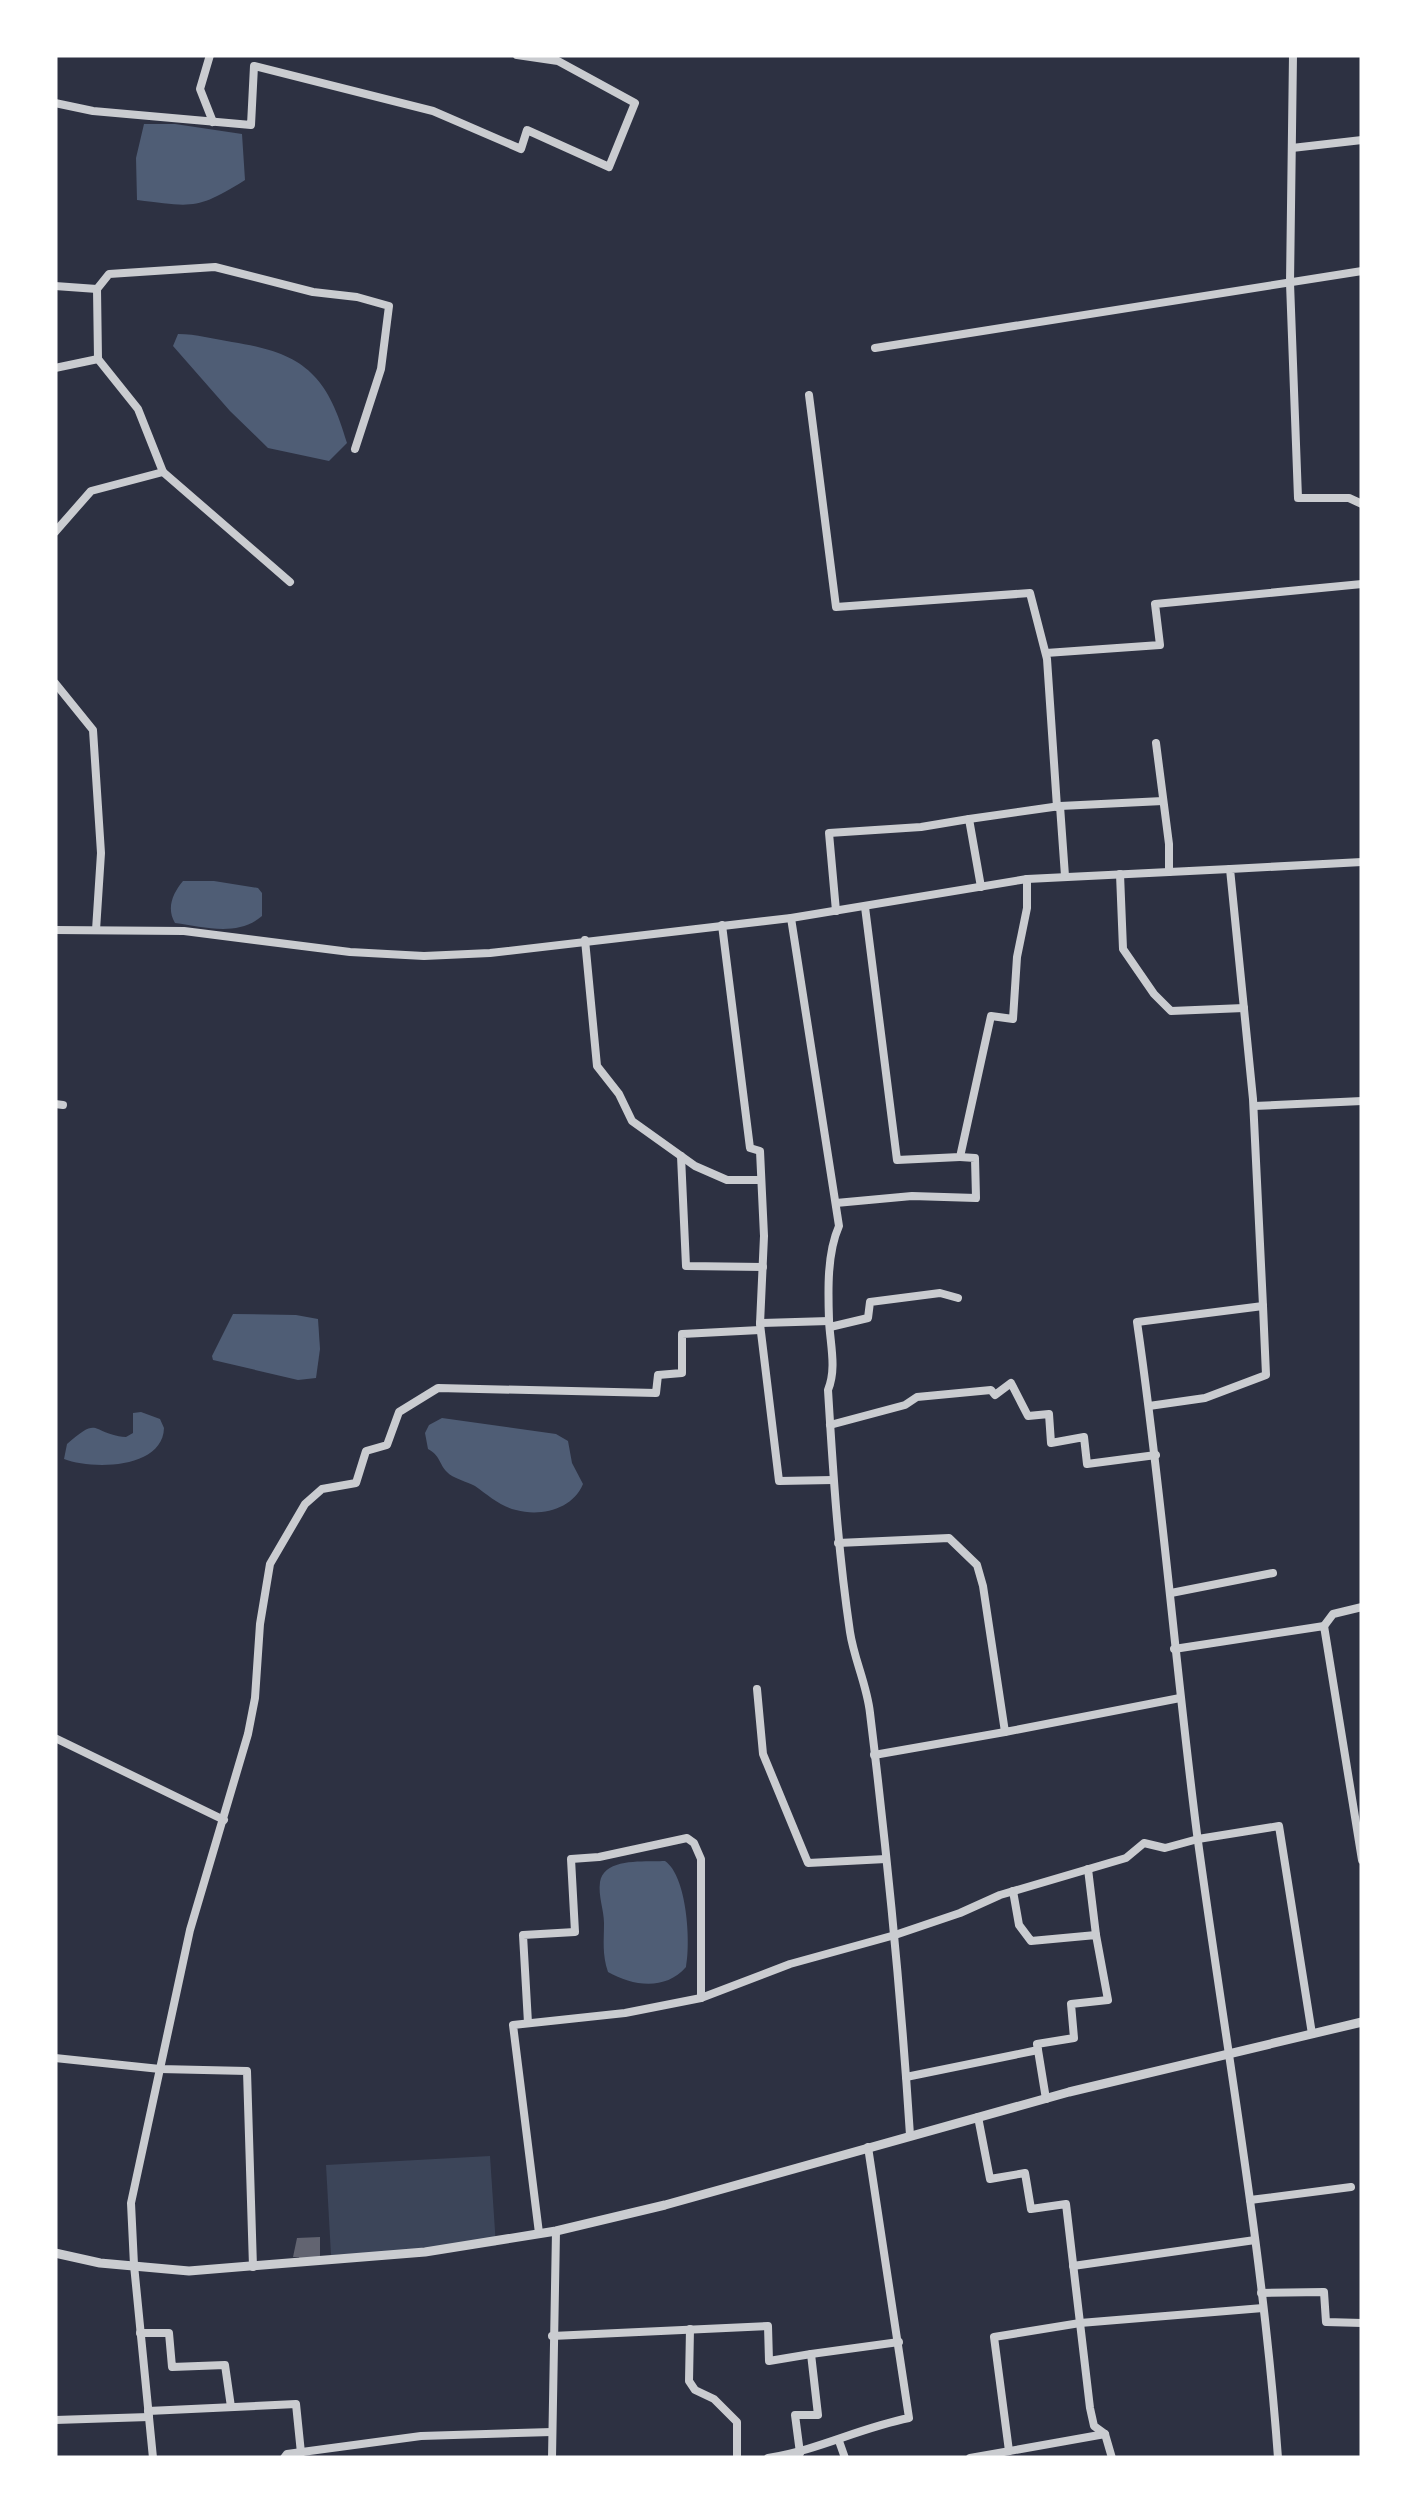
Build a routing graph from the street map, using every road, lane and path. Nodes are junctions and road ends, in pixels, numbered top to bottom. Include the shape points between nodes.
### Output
1 (210, 55) edge
2 (518, 55) edge
3 (1293, 55) edge
4 (55, 104) edge
5 (213, 122) junction
6 (1362, 140) edge
7 (1292, 148) junction
8 (1362, 271) edge
9 (1290, 283) junction
10 (55, 286) edge
11 (97, 288) junction
12 (874, 348) dead end
13 (98, 359) junction
14 (55, 368) edge
15 (809, 395) dead end
16 (355, 448) dead end
17 (163, 472) junction
18 (1362, 504) edge
19 (55, 532) edge
20 (290, 582) dead end
21 (1362, 584) edge
22 (1046, 653) junction
23 (55, 683) edge
24 (1156, 743) dead end
25 (1163, 801) junction
26 (1059, 807) junction
27 (969, 820) junction
28 (1362, 862) edge
29 (1230, 870) junction
30 (1169, 872) junction
31 (1120, 874) junction
32 (1065, 876) junction
33 (1026, 879) junction
34 (982, 887) junction
35 (865, 907) junction
36 (836, 911) junction
37 (791, 918) junction
38 (722, 925) junction
39 (55, 930) edge
40 (96, 930) junction
41 (585, 940) junction
42 (1244, 1008) junction
43 (1362, 1101) edge
44 (1254, 1106) junction
45 (681, 1156) junction
46 (960, 1157) junction
47 (761, 1180) junction
48 (836, 1203) junction
49 (763, 1267) junction
50 (958, 1298) dead end
51 (1263, 1306) junction
52 (830, 1324) junction
53 (760, 1326) junction
54 (1150, 1406) junction
55 (830, 1424) junction
56 (1156, 1455) junction
57 (833, 1480) junction
58 (838, 1543) junction
59 (1273, 1573) dead end
60 (1171, 1594) junction
61 (1362, 1607) edge
62 (1324, 1626) junction
63 (1174, 1649) junction
64 (757, 1689) dead end
65 (1180, 1698) junction
66 (1004, 1732) junction
67 (55, 1738) edge
68 (874, 1756) junction
69 (1362, 1783) edge
70 (1352, 1787) junction
71 (1359, 1818) edge
72 (224, 1820) junction
73 (1198, 1839) junction
74 (886, 1859) junction
75 (1362, 1860) edge
76 (1088, 1868) junction
77 (1012, 1891) junction
78 (895, 1935) junction
79 (1096, 1935) junction
80 (701, 1998) junction
81 (1362, 2022) edge
82 (528, 2023) junction
83 (1312, 2034) junction
84 (1038, 2050) junction
85 (1230, 2052) junction
86 (55, 2058) edge
87 (160, 2070) junction
88 (906, 2077) junction
89 (1046, 2098) junction
90 (978, 2117) junction
91 (910, 2135) junction
92 (868, 2147) junction
93 (1352, 2187) dead end
94 (1250, 2200) junction
95 (556, 2231) junction
96 (539, 2233) junction
97 (1254, 2240) junction
98 (55, 2253) edge
99 (134, 2265) junction
100 (1073, 2266) junction
101 (253, 2267) junction
102 (1261, 2293) junction
103 (1263, 2308) junction
104 (1362, 2323) edge
105 (1080, 2324) junction
106 (690, 2329) junction
107 (140, 2333) junction
108 (552, 2336) junction
109 (899, 2342) junction
110 (811, 2354) junction
111 (232, 2407) junction
112 (149, 2414) junction
113 (55, 2420) edge
114 (552, 2432) junction
115 (1105, 2434) junction
116 (838, 2441) junction
117 (1009, 2451) junction
118 (301, 2452) junction
119 (800, 2453) junction
120 (154, 2458) edge
121 (284, 2458) edge
122 (552, 2458) edge
123 (737, 2458) edge
124 (768, 2458) edge
125 (845, 2458) edge
126 (970, 2458) edge
127 (1112, 2458) edge
128 (1278, 2458) edge

1 - 5 street via 200,89
2 - 5 street via 558,61 636,102 609,167 527,130 521,149 433,111 254,66 251,125
3 - 7 street
4 - 5 street
6 - 7 street
7 - 9 street
8 - 9 street
9 - 12 street
9 - 18 street via 1298,498
10 - 11 street
11 - 13 street
11 - 16 street via 109,274 215,268 389,306 381,369
13 - 14 street
13 - 17 street via 138,409
15 - 22 street via 836,607 1030,593
17 - 19 street via 91,491
17 - 20 street
21 - 22 street via 1155,604 1160,645
22 - 26 street
23 - 40 street via 93,730 101,853
24 - 25 street
25 - 26 street
25 - 30 street
26 - 27 street
26 - 32 street
27 - 34 street
27 - 36 street via 829,832
28 - 29 street
29 - 30 street
29 - 42 street
30 - 31 street
31 - 32 street
31 - 42 street via 1123,950 1154,994 1171,1011
32 - 33 street
33 - 34 street
33 - 46 street via 1013,1019 991,1016
34 - 35 street
35 - 36 street
35 - 46 street via 898,1160
36 - 37 street
37 - 38 street
37 - 48 street
38 - 41 street
38 - 47 street via 750,1148 760,1151
39 - 40 street
40 - 41 street via 184,931 424,956
41 - 45 street via 597,1066 632,1121
42 - 44 street
43 - 44 street
44 - 51 street
45 - 47 street via 727,1180
45 - 49 street via 686,1266
46 - 48 street via 975,1158 976,1198
47 - 49 street
48 - 52 street via 840,1226 832,1242
49 - 53 street
50 - 52 street via 940,1293 870,1302 868,1318
51 - 54 street via 1266,1375 1206,1398
51 - 54 street via 1137,1322
52 - 53 street
52 - 55 street
53 - 57 street via 779,1481
53 - 72 street via 682,1334 682,1373 658,1375 656,1392 438,1388 399,1412 386,1444 366,1451 356,1483 322,1489 306,1504 270,1564 256,1698
54 - 56 street
55 - 56 street via 917,1397 991,1390 995,1396 1011,1383 1028,1416 1049,1414 1050,1443 1084,1437 1087,1464
55 - 57 street
56 - 60 street
57 - 58 street
58 - 66 street via 949,1538 977,1566
58 - 68 street
59 - 60 street
60 - 63 street
61 - 62 street via 1333,1614
62 - 63 street
62 - 70 street
63 - 65 street
64 - 74 street via 763,1754 808,1863
65 - 66 street
65 - 73 street
66 - 68 street
67 - 72 street
68 - 74 street
69 - 70 street
70 - 71 street
71 - 75 street
72 - 87 street via 190,1930
73 - 76 street via 1165,1848 1144,1843 1126,1858
73 - 83 street via 1279,1826
73 - 85 street
74 - 78 street
76 - 77 street
76 - 79 street
77 - 78 street
77 - 79 street via 1019,1925 1031,1940
78 - 80 street
78 - 88 street
79 - 84 street via 1108,2000 1071,2004 1074,2038 1037,2044
80 - 82 street
80 - 82 street via 700,1859 687,1838 571,1859 575,1932 524,1935
81 - 83 street
82 - 96 street via 513,2024
83 - 85 street
84 - 88 street
84 - 89 street
85 - 89 street
85 - 94 street
86 - 87 street
87 - 99 street via 131,2202
87 - 101 street via 247,2071
88 - 91 street
89 - 90 street
90 - 91 street
90 - 100 street via 990,2179 1025,2173 1031,2209 1066,2204
91 - 92 street
92 - 95 street
92 - 109 street
93 - 94 street
94 - 97 street
95 - 96 street
95 - 108 street
96 - 101 street via 424,2252
97 - 100 street
97 - 102 street
98 - 99 street
99 - 101 street via 189,2271
99 - 107 street
100 - 105 street
102 - 103 street
102 - 104 street via 1324,2292 1326,2322
103 - 105 street
103 - 128 street
105 - 115 street via 1094,2426
105 - 117 street via 994,2337
106 - 108 street
106 - 110 street via 768,2326 770,2360
106 - 123 street via 689,2381 737,2422
107 - 111 street via 169,2333 172,2368 225,2365
107 - 112 street
108 - 114 street
109 - 110 street
109 - 116 street via 909,2418
110 - 119 street via 818,2415 795,2415
111 - 112 street
111 - 118 street via 296,2404
112 - 113 street
112 - 120 street
114 - 118 street via 421,2436
114 - 122 street
115 - 117 street
115 - 127 street
116 - 119 street
116 - 125 street
117 - 126 street
118 - 121 street
119 - 124 street

